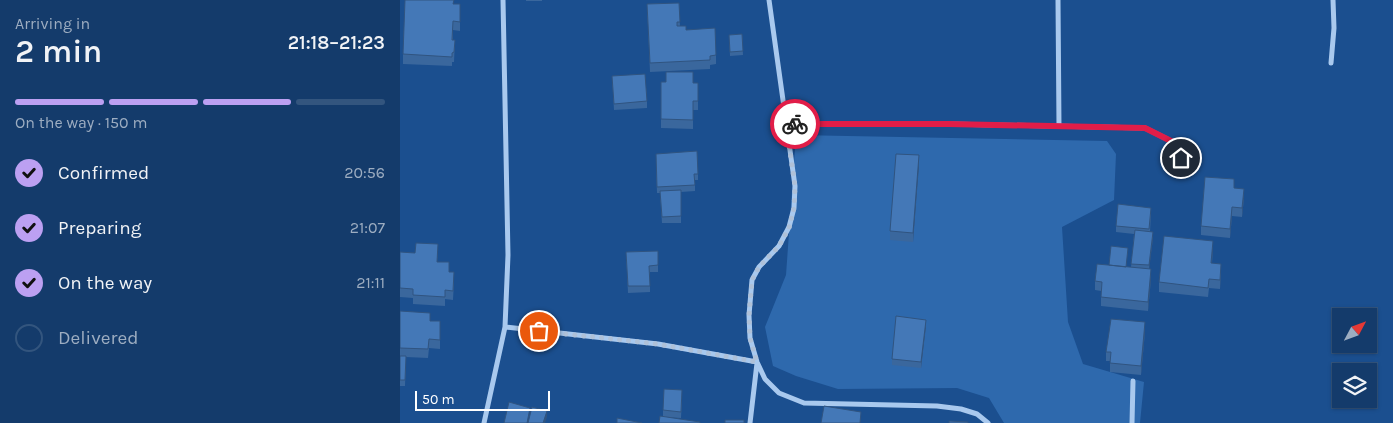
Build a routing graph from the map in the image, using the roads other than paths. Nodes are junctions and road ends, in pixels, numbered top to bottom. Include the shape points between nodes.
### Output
1 (503, 0) edge
2 (769, 0) edge
3 (1058, 0) edge
4 (1333, 0) edge
5 (1331, 63) dead end
6 (786, 124) junction
7 (1059, 126) junction
8 (1183, 171) dead end
9 (505, 327) junction
10 (757, 362) junction
11 (1133, 381) dead end
12 (484, 423) edge
13 (750, 423) edge
14 (988, 423) edge
15 (1132, 423) edge

1 - 9 street via 508,255
2 - 6 street
3 - 7 street
4 - 5 street
6 - 7 street
6 - 10 street via 795,186 794,208 789,228 779,246 759,267 752,280 750,338
7 - 8 street via 1145,128 1179,145
9 - 10 street via 658,344
9 - 12 street
10 - 13 street
10 - 14 street via 765,379 779,393 804,403 936,406 977,414
11 - 15 street

